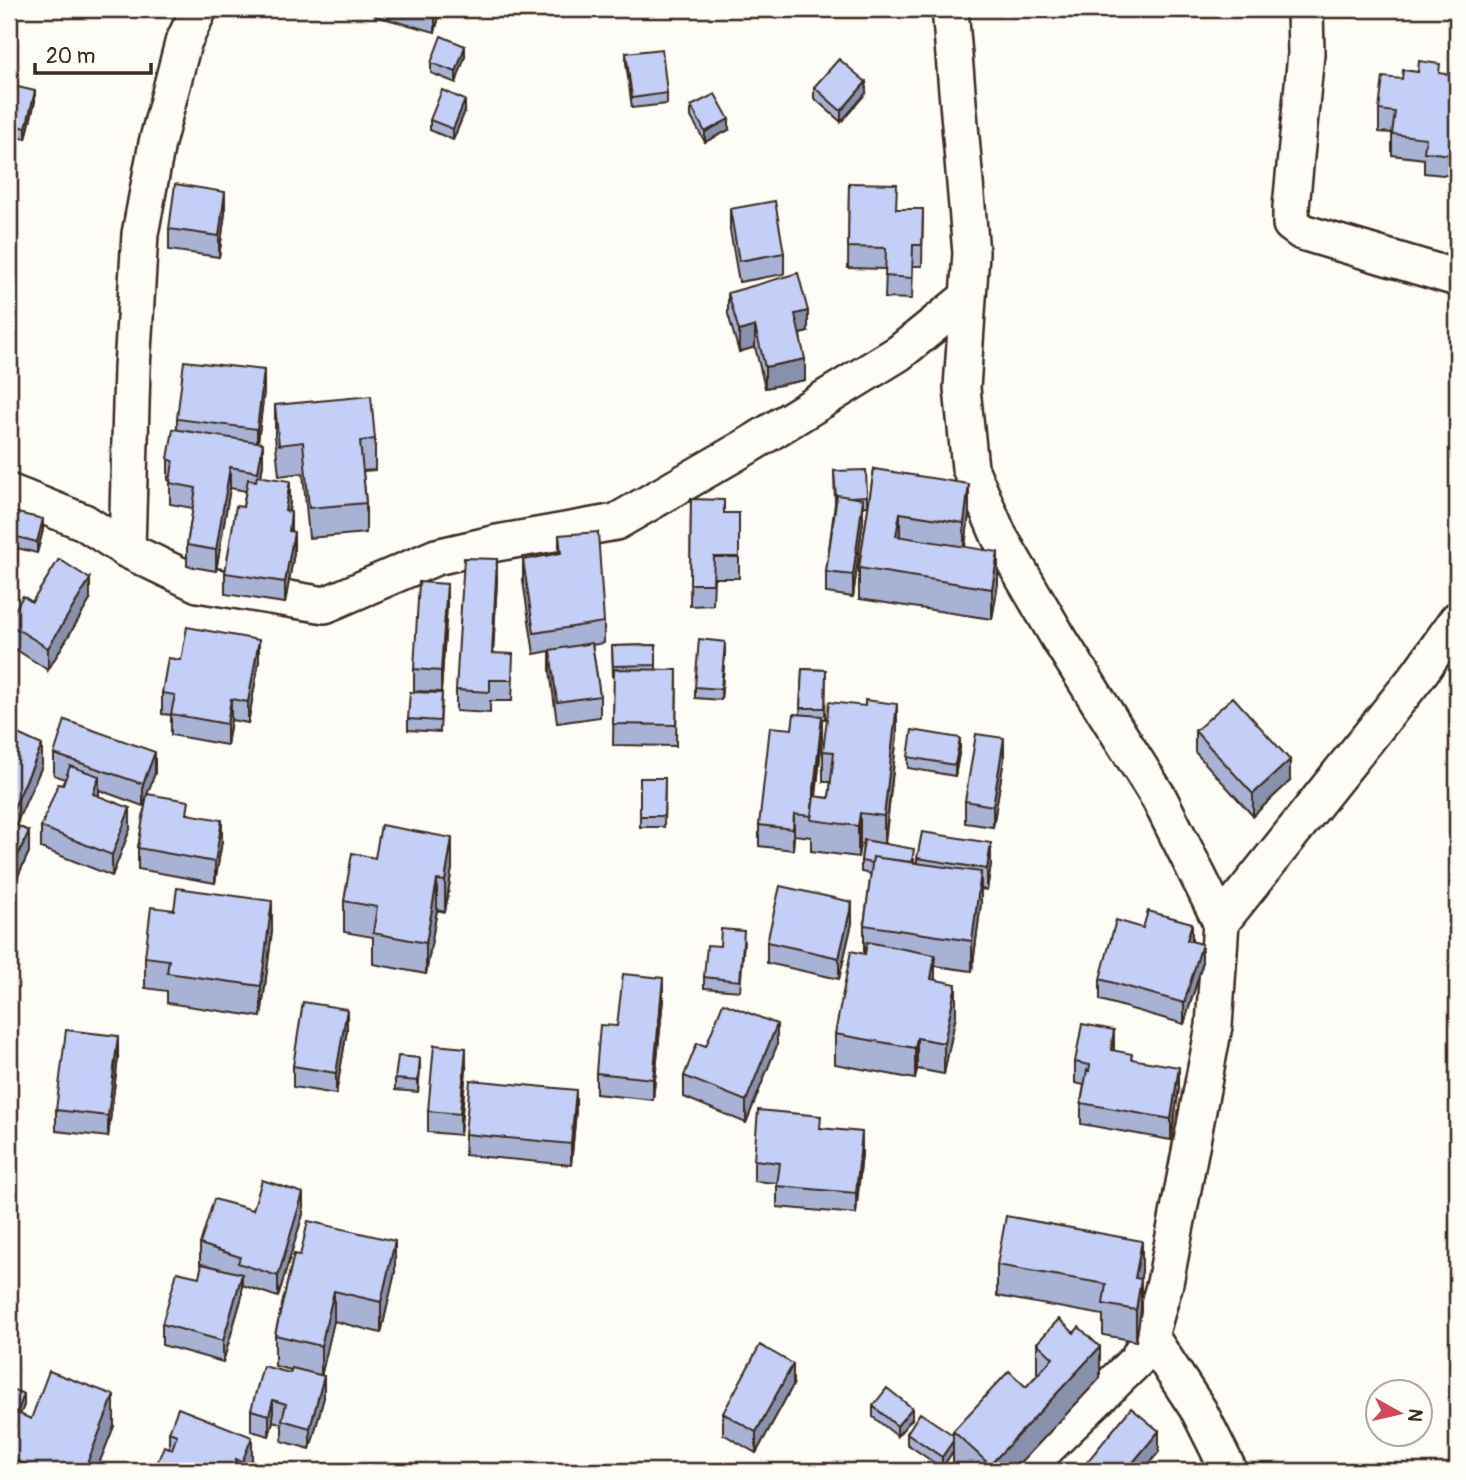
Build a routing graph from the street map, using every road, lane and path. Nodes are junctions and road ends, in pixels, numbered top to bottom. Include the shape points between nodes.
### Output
1 (199, 9) edge
2 (950, 9) edge
3 (1305, 9) edge
4 (1457, 278) edge
5 (968, 298) junction
6 (9, 492) edge
7 (127, 550) junction
8 (1457, 620) edge
9 (1221, 922) junction
10 (1150, 1336) junction
11 (1023, 1471) edge
12 (1228, 1471) edge

1 - 7 street via 183,43 163,118 140,234
2 - 5 street via 971,253
3 - 4 street via 1306,54 1291,223 1302,232
5 - 7 street via 899,353 616,522 436,558 325,605 198,584
5 - 9 street via 962,388 970,468 999,536 1159,799
6 - 7 street via 85,522
8 - 9 street
9 - 10 street via 1214,1026 1166,1283
10 - 11 street via 1137,1360
10 - 12 street via 1199,1411

